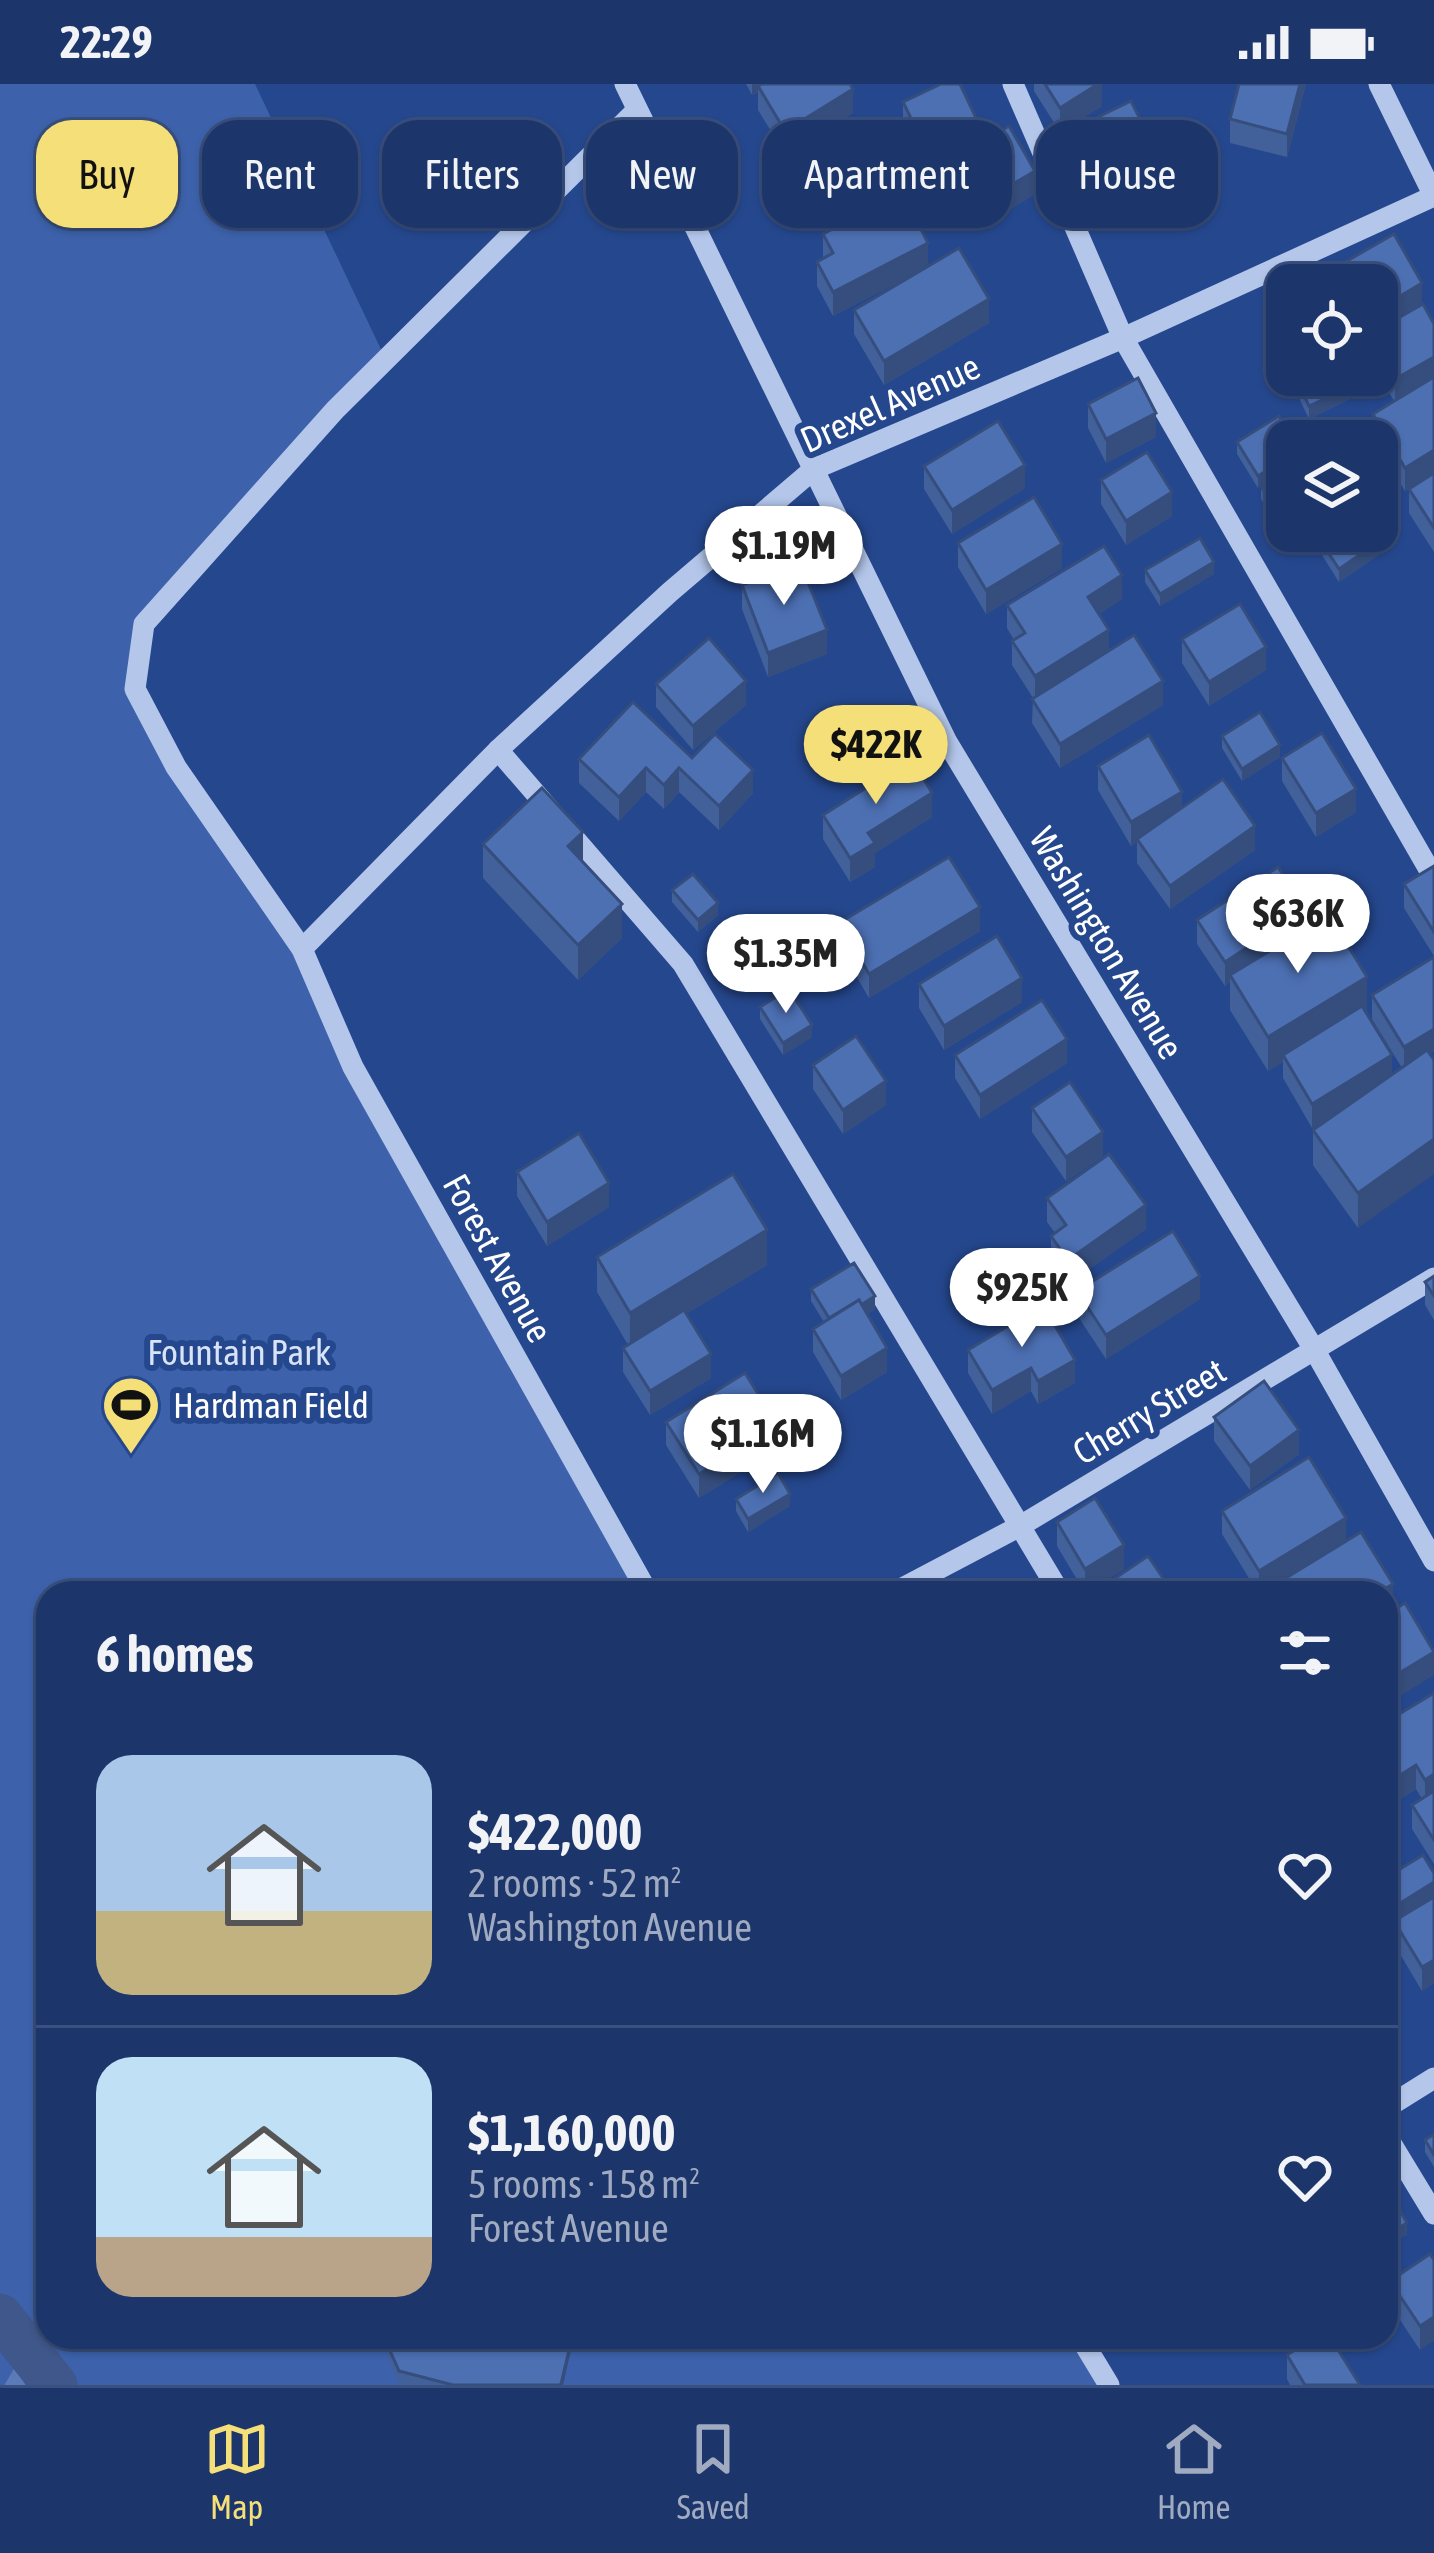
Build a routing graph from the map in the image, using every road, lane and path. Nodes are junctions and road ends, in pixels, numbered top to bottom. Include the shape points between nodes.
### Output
1 (625, 84) edge
2 (1012, 84) edge
3 (1379, 84) edge
4 (637, 110) junction
5 (1434, 196) edge
6 (1123, 338) junction
7 (814, 469) junction
8 (498, 751) junction
9 (1434, 878) edge
10 (302, 949) junction
11 (1434, 1278) edge
12 (1315, 1351) junction
13 (1020, 1526) junction
14 (1434, 1561) edge
15 (641, 1581) edge
16 (916, 1581) edge
17 (1053, 1581) edge
18 (1434, 2078) edge
19 (1398, 2100) edge
20 (1398, 2154) edge
21 (1434, 2214) edge
22 (1086, 2349) edge
23 (1109, 2385) edge

1 - 4 street, Washington Avenue
2 - 6 street
3 - 5 street
4 - 7 street, Washington Avenue
4 - 10 street, Forest Avenue via 335,410 144,624 135,689 176,767
5 - 6 street, Drexel Avenue
6 - 7 street, Drexel Avenue
6 - 9 street
7 - 8 street, Drexel Avenue
7 - 12 street, Washington Avenue via 947,742
8 - 10 street, Drexel Avenue
8 - 13 street via 682,964
10 - 15 street, Forest Avenue via 353,1067
11 - 12 street, Cherry Street
12 - 13 street, Cherry Street
12 - 14 street, Washington Avenue
13 - 16 street, Cherry Street
13 - 17 street
18 - 19 street
20 - 21 street
22 - 23 street

